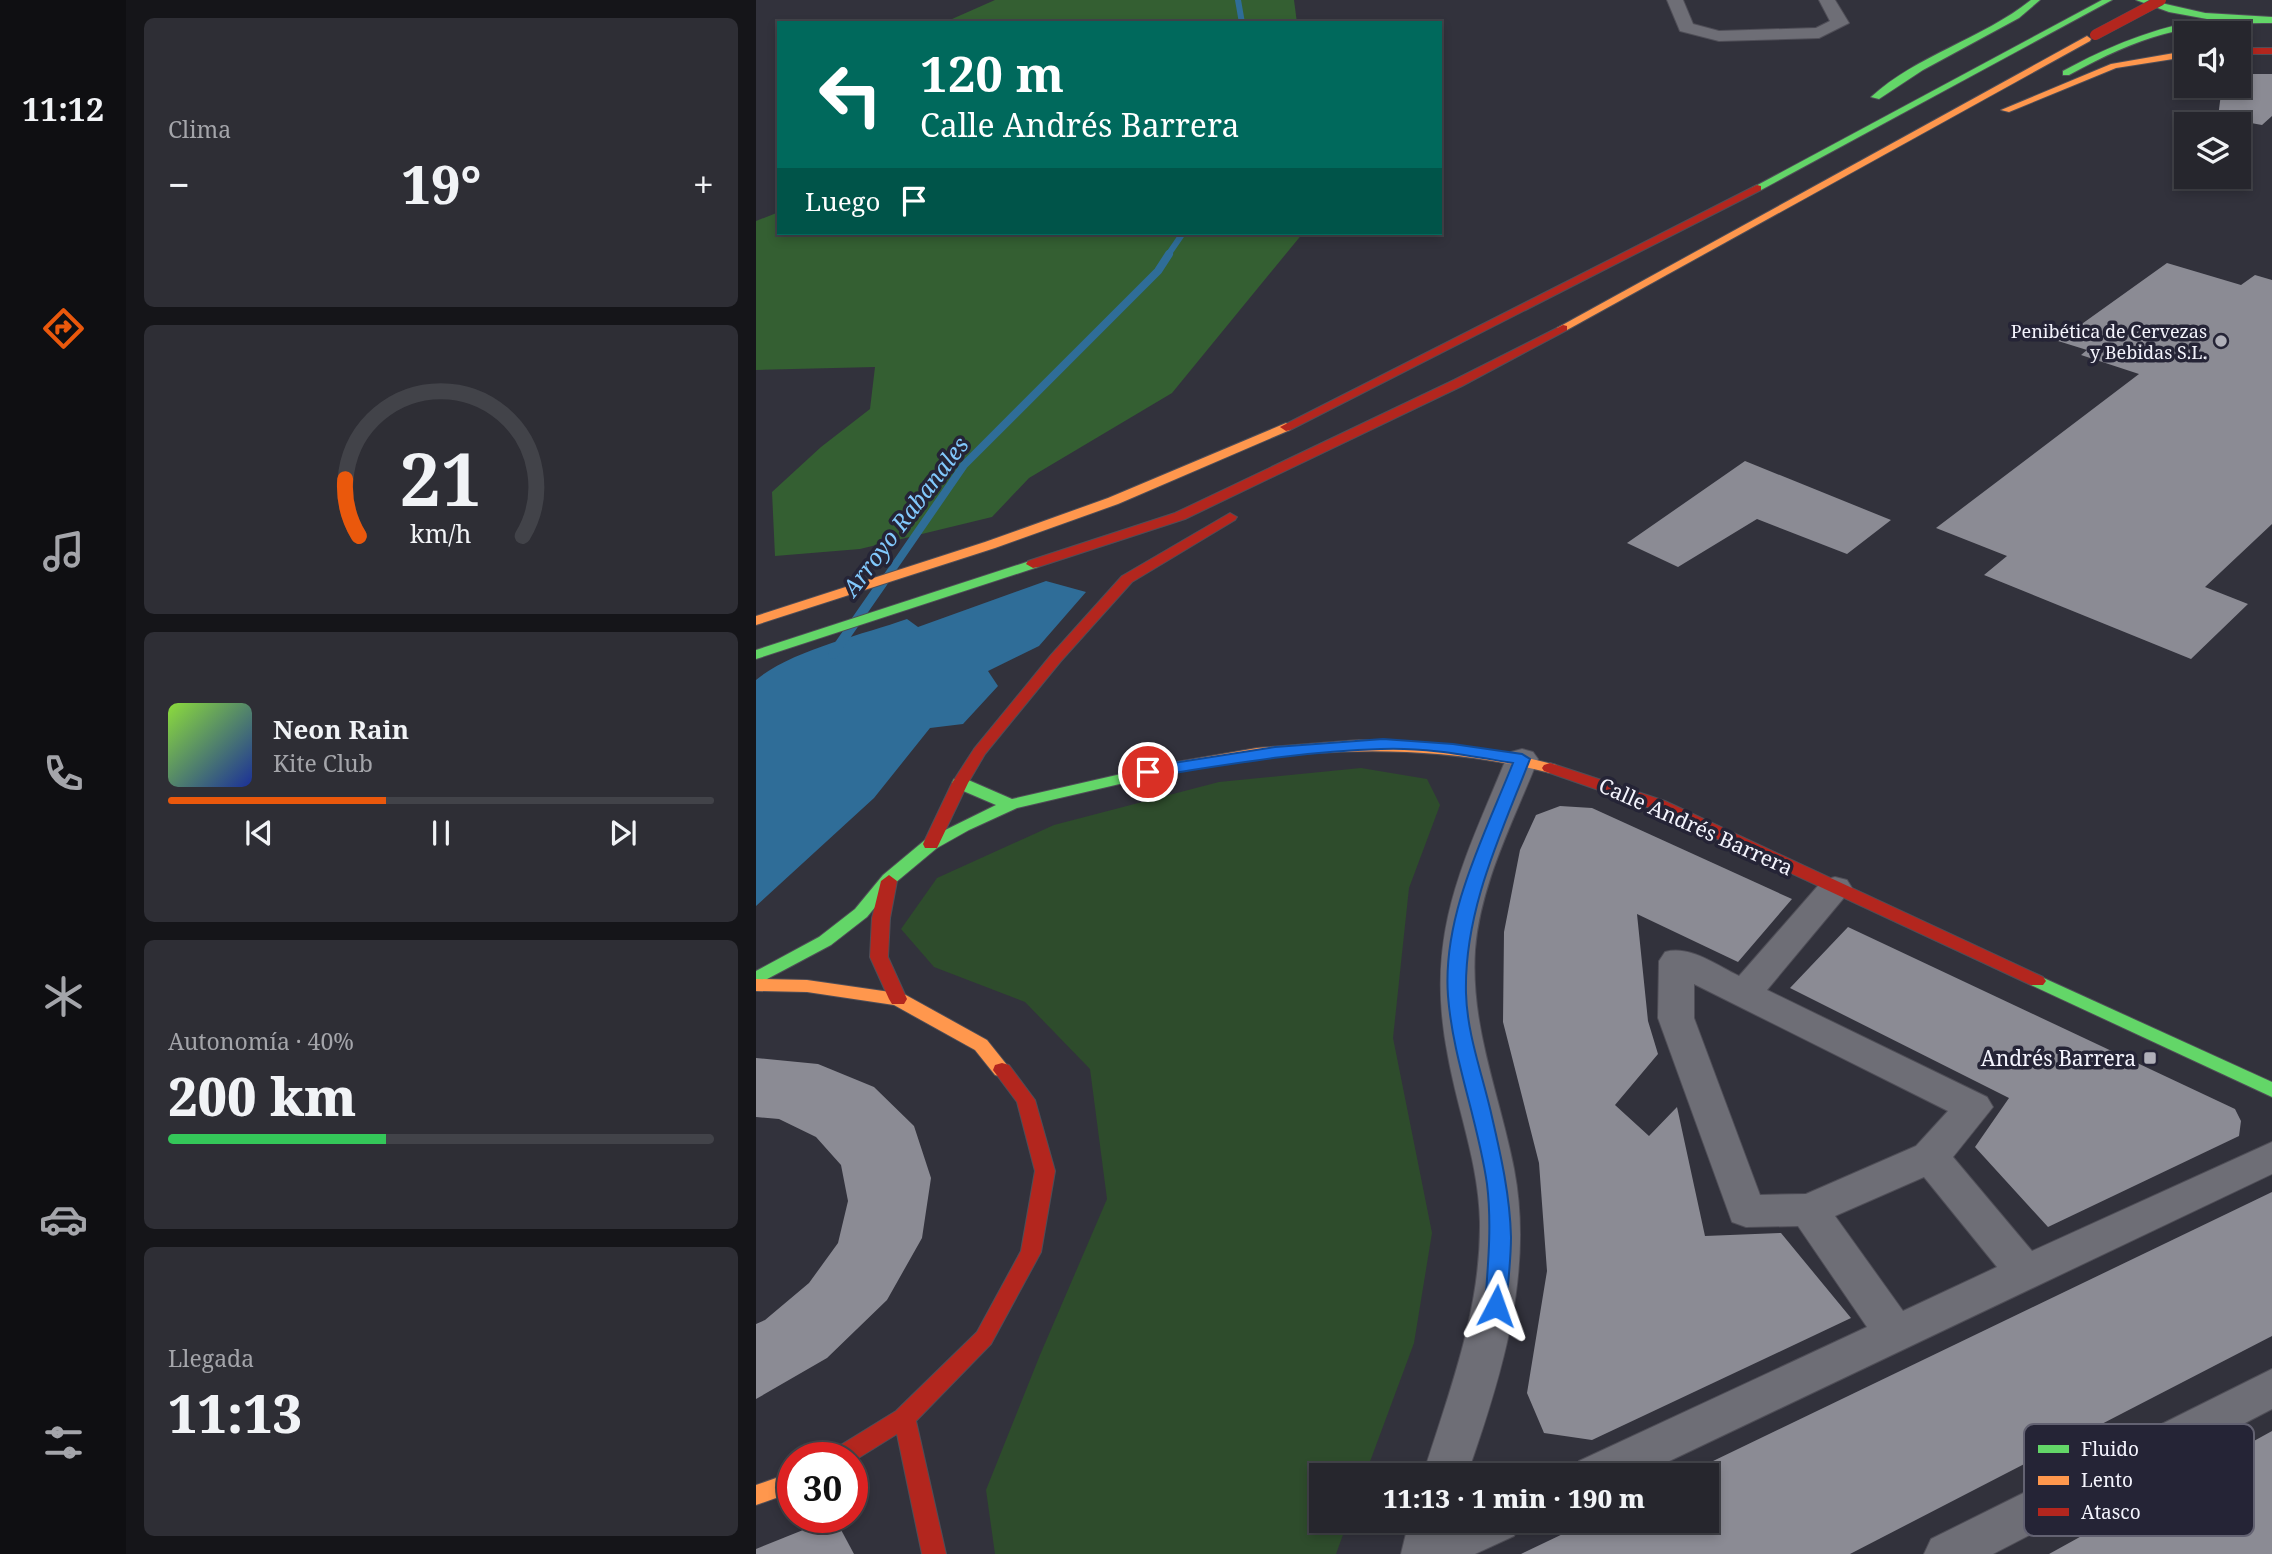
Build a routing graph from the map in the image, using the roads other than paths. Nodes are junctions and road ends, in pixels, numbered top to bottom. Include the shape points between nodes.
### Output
1 (1675, 0) edge
2 (1827, 0) edge
3 (2108, 0) edge
4 (2140, 0) edge
5 (2161, 0) edge
6 (2042, 6) edge
7 (2230, 19) junction
8 (2272, 20) edge
9 (2211, 21) edge
10 (2174, 25) edge
11 (2251, 51) edge
12 (2272, 51) edge
13 (2174, 56) edge
14 (1870, 100) dead end
15 (1908, 156) dead end
16 (1710, 248) junction
17 (1547, 276) dead end
18 (1458, 383) junction
19 (1291, 425) junction
20 (1330, 462) dead end
21 (1247, 507) dead end
22 (756, 621) edge
23 (756, 655) edge
24 (1522, 759) junction
25 (960, 783) junction
26 (1097, 784) junction
27 (1012, 804) junction
28 (1028, 817) dead end
29 (931, 844) junction
30 (957, 848) dead end
31 (889, 879) junction
32 (1835, 888) junction
33 (831, 915) dead end
34 (756, 979) edge
35 (756, 985) edge
36 (1744, 994) junction
37 (898, 999) junction
38 (2272, 1090) edge
39 (1930, 1157) junction
40 (2272, 1157) edge
41 (1809, 1210) junction
42 (2026, 1273) junction
43 (1895, 1334) junction
44 (2272, 1388) edge
45 (904, 1418) junction
46 (2202, 1424) edge
47 (865, 1442) edge
48 (1449, 1463) edge
49 (1621, 1463) edge
50 (777, 1488) edge
51 (756, 1495) edge
52 (2024, 1515) edge
53 (1430, 1533) edge
54 (1472, 1533) edge
55 (934, 1554) edge
56 (1426, 1554) edge
57 (1947, 1554) edge

1 - 2 street via 1686,27 1719,36 1819,33 1840,23
3 - 19 main road via 1690,224
4 - 7 main road via 2184,13
5 - 16 main road, bridge
6 - 14 main road
7 - 8 main road
7 - 9 main road
10 - 13 main road via 2130,38 2000,113 2114,66
11 - 12 main road
15 - 16 main road
16 - 18 main road
17 - 19 main road
18 - 20 main road
18 - 23 main road via 1180,516
19 - 22 main road via 1113,501
21 - 25 main road via 1127,579 1004,720
24 - 26 main road, Calle Andrés Barrera via 1383,744 1250,756
24 - 32 main road, Calle Andrés Barrera via 1659,805
24 - 48 street via 1486,852 1458,947 1457,995 1466,1057 1497,1184 1501,1238 1496,1306 1471,1403
25 - 27 main road
25 - 29 main road
26 - 27 main road, Calle Andrés Barrera
26 - 28 main road, Calle Andrés Barrera
27 - 29 main road, Calle Andrés Barrera
29 - 31 main road, Calle Andrés Barrera
30 - 31 main road
31 - 33 main road
31 - 34 main road via 861,913 825,942
31 - 37 main road via 879,957
32 - 36 street
32 - 38 main road, Calle Andrés Barrera
35 - 37 main road via 807,986
36 - 39 street via 1974,1107
36 - 41 street via 1676,961 1676,1018 1746,1211
37 - 45 main road via 981,1045 1026,1100 1045,1171 1031,1252 984,1338
39 - 41 street
39 - 42 street
40 - 42 street
41 - 43 street
42 - 43 street
43 - 49 street
44 - 46 street
45 - 47 main road
45 - 55 main road
50 - 51 main road
52 - 57 street
53 - 56 street
54 - 56 street

